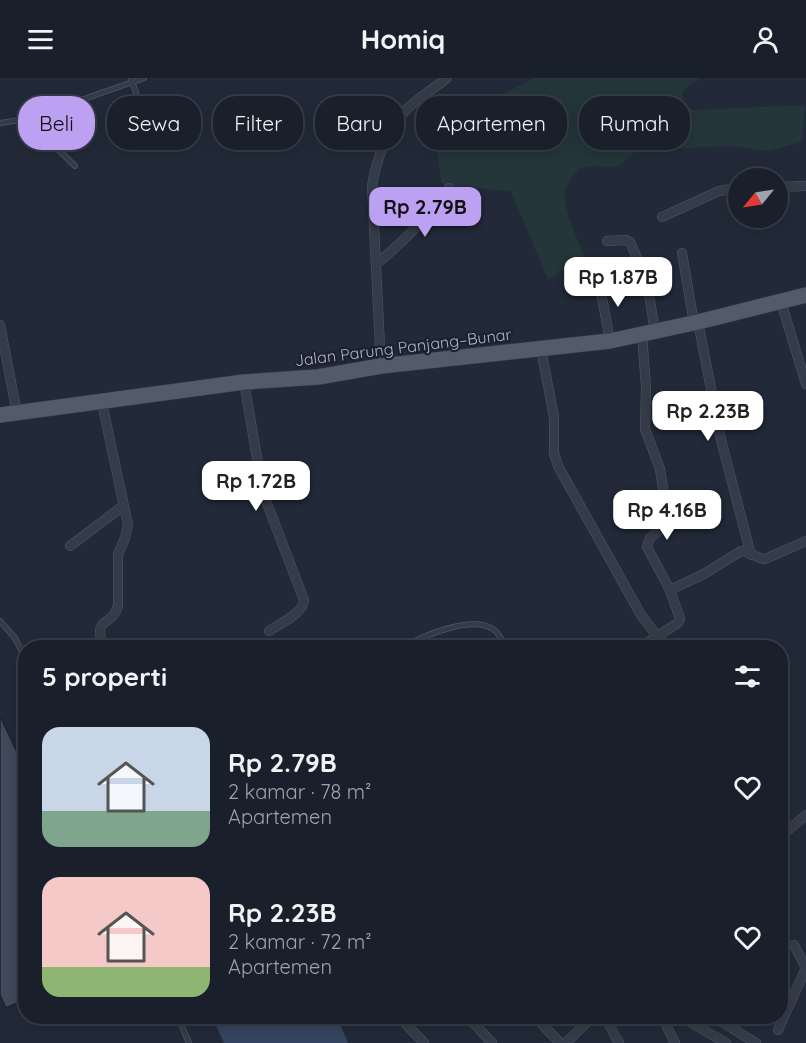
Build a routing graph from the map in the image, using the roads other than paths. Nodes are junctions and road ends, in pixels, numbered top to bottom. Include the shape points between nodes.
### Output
1 (144, 78) edge
2 (447, 78) edge
3 (132, 80) edge
4 (89, 96) edge
5 (137, 96) edge
6 (18, 120) edge
7 (0, 123) edge
8 (60, 150) edge
9 (75, 166) dead end
10 (806, 186) edge
11 (788, 187) edge
12 (449, 188) dead end
13 (728, 190) edge
14 (662, 217) dead end
15 (607, 240) dead end
16 (682, 253) dead end
17 (376, 264) junction
18 (599, 281) dead end
19 (806, 296) edge
20 (781, 302) junction
21 (696, 323) junction
22 (0, 325) edge
23 (648, 333) junction
24 (610, 340) junction
25 (541, 349) junction
26 (381, 366) junction
27 (244, 382) junction
28 (806, 384) edge
29 (102, 403) junction
30 (17, 413) junction
31 (0, 415) edge
32 (123, 506) junction
33 (806, 541) edge
34 (70, 546) dead end
35 (752, 555) junction
36 (670, 590) junction
37 (0, 621) edge
38 (268, 631) dead end
39 (659, 636) junction
40 (101, 640) edge
41 (418, 640) edge
42 (502, 640) edge
43 (652, 640) edge
44 (661, 640) edge
45 (18, 644) edge
46 (806, 815) edge
47 (788, 830) edge
48 (794, 945) dead end
49 (806, 968) edge
50 (788, 1008) edge
51 (181, 1024) edge
52 (406, 1024) edge
53 (474, 1024) edge
54 (542, 1024) edge
55 (585, 1024) edge
56 (610, 1024) edge
57 (666, 1024) edge
58 (693, 1024) edge
59 (725, 1024) edge
60 (781, 1024) edge
61 (778, 1030) dead end
62 (189, 1043) edge
63 (424, 1043) edge
64 (492, 1043) edge
65 (560, 1043) edge
66 (566, 1043) edge
67 (619, 1043) edge
68 (675, 1043) edge
69 (726, 1043) edge
70 (756, 1043) edge

1 - 3 lane
2 - 17 street via 404,113 380,154 372,186
3 - 4 lane
3 - 5 lane
6 - 7 lane
8 - 9 lane
10 - 11 street
12 - 17 street via 429,215
13 - 14 street
15 - 23 street via 630,242 647,280
16 - 21 street
17 - 26 street
18 - 24 street
19 - 20 main road, Jalan Parung Panjang–Bunar
20 - 21 main road, Jalan Parung Panjang–Bunar
20 - 28 street
21 - 23 main road, Jalan Parung Panjang–Bunar
21 - 35 street via 721,440
22 - 30 street
23 - 24 main road, Jalan Parung Panjang–Bunar
23 - 36 street via 645,429 660,469 667,515 647,547
24 - 25 main road, Jalan Parung Panjang–Bunar
25 - 26 main road, Jalan Parung Panjang–Bunar
25 - 39 street via 554,417 558,466 641,615
26 - 27 main road, Jalan Parung Panjang–Bunar via 318,377
27 - 29 main road, Jalan Parung Panjang–Bunar
27 - 38 street via 263,493 304,600 299,610
29 - 30 main road, Jalan Parung Panjang–Bunar
29 - 32 street
30 - 31 main road, Jalan Parung Panjang–Bunar
32 - 34 street
32 - 40 street via 128,525 117,555 118,606 116,614 101,625
33 - 35 street via 765,560
35 - 36 street via 741,551
36 - 39 street via 680,621
37 - 45 lane
39 - 43 street
39 - 44 street
41 - 42 lane via 457,626 479,625 490,627
46 - 47 street
48 - 49 street
49 - 50 street
51 - 62 lane
52 - 63 street
53 - 64 street
54 - 65 street
55 - 66 street
56 - 67 street
57 - 68 street
58 - 69 street
59 - 70 street
60 - 61 street

